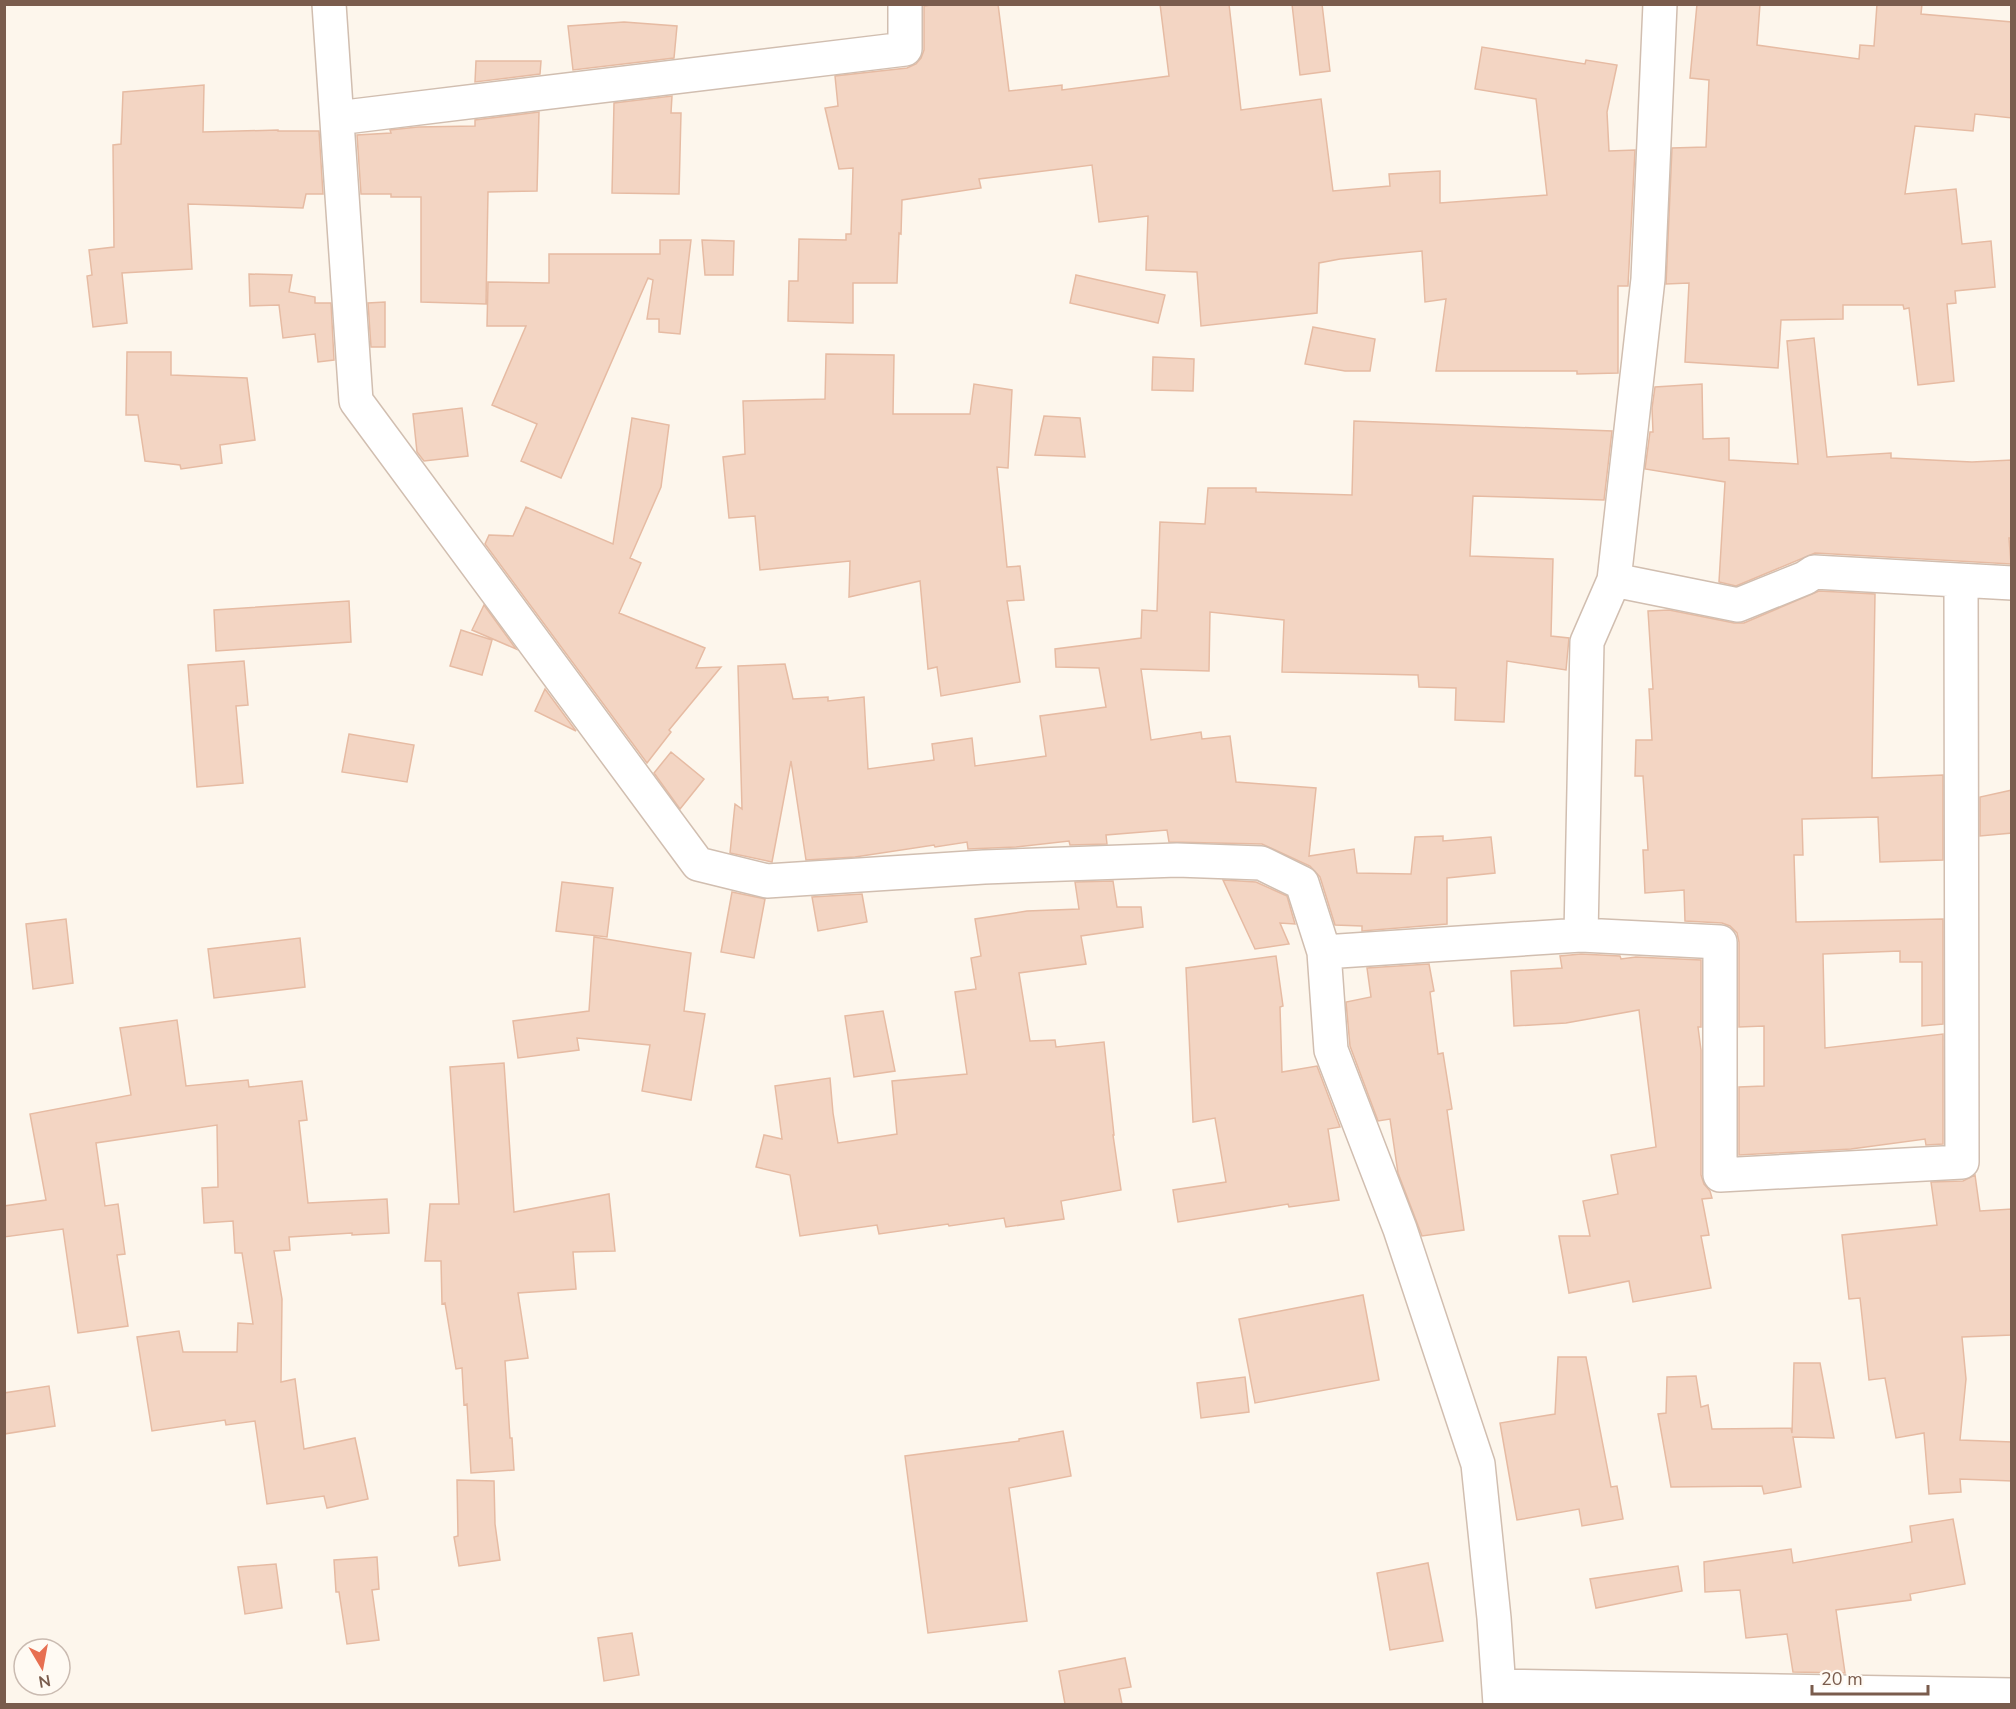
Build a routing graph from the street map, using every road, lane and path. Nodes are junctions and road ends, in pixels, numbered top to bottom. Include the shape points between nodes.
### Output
1 (329, 4) edge
2 (905, 4) edge
3 (1660, 4) edge
4 (337, 118) junction
5 (1614, 580) junction
6 (1961, 581) junction
7 (2012, 583) edge
8 (1581, 935) junction
9 (1324, 952) junction
10 (1499, 1695) edge
11 (2012, 1695) edge

1 - 4 street
2 - 4 street via 905,49
3 - 5 street via 1648,279
4 - 9 street via 356,401 698,864 767,881 984,867 1177,860 1261,863 1302,883
5 - 6 street via 1738,605 1814,572
5 - 8 street via 1587,642
6 - 7 street
6 - 8 street via 1962,1162 1720,1175 1720,942
8 - 9 street
9 - 10 street via 1331,1050 1400,1229 1478,1464
10 - 11 street

